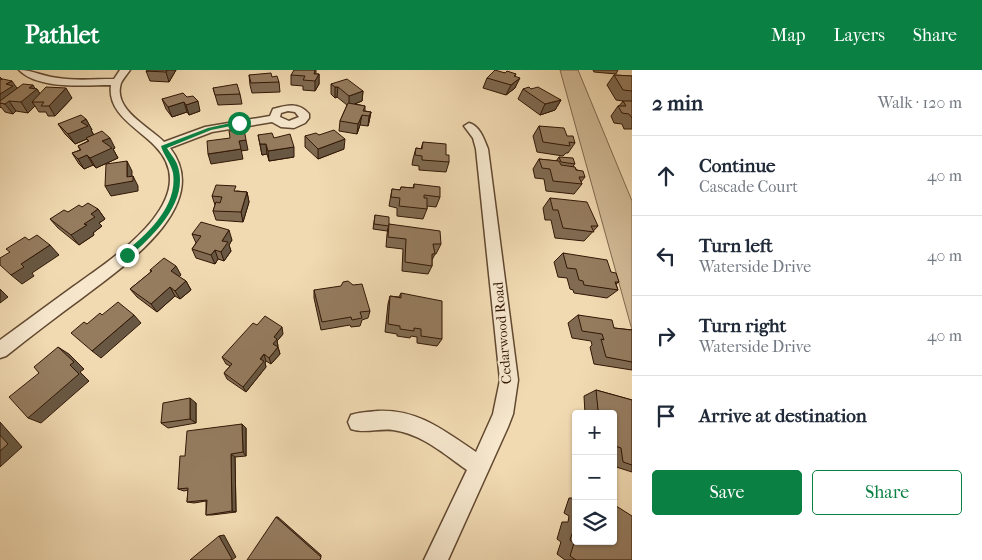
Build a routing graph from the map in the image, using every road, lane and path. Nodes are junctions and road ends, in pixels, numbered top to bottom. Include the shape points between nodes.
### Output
1 (24, 70) edge
2 (125, 70) edge
3 (117, 82) junction
4 (274, 118) dead end
5 (469, 126) dead end
6 (164, 147) junction
7 (0, 350) edge
8 (358, 422) dead end
9 (479, 466) junction
10 (436, 560) edge

1 - 3 street via 44,79 62,82
2 - 3 street
3 - 6 street via 114,94 118,107
4 - 6 street via 210,129
5 - 9 street, Cedarwood Road via 482,149 509,380 503,414
6 - 7 street via 174,164 176,177 170,206 160,222 127,255
8 - 9 street via 392,420 423,428
9 - 10 street, Cedarwood Road

